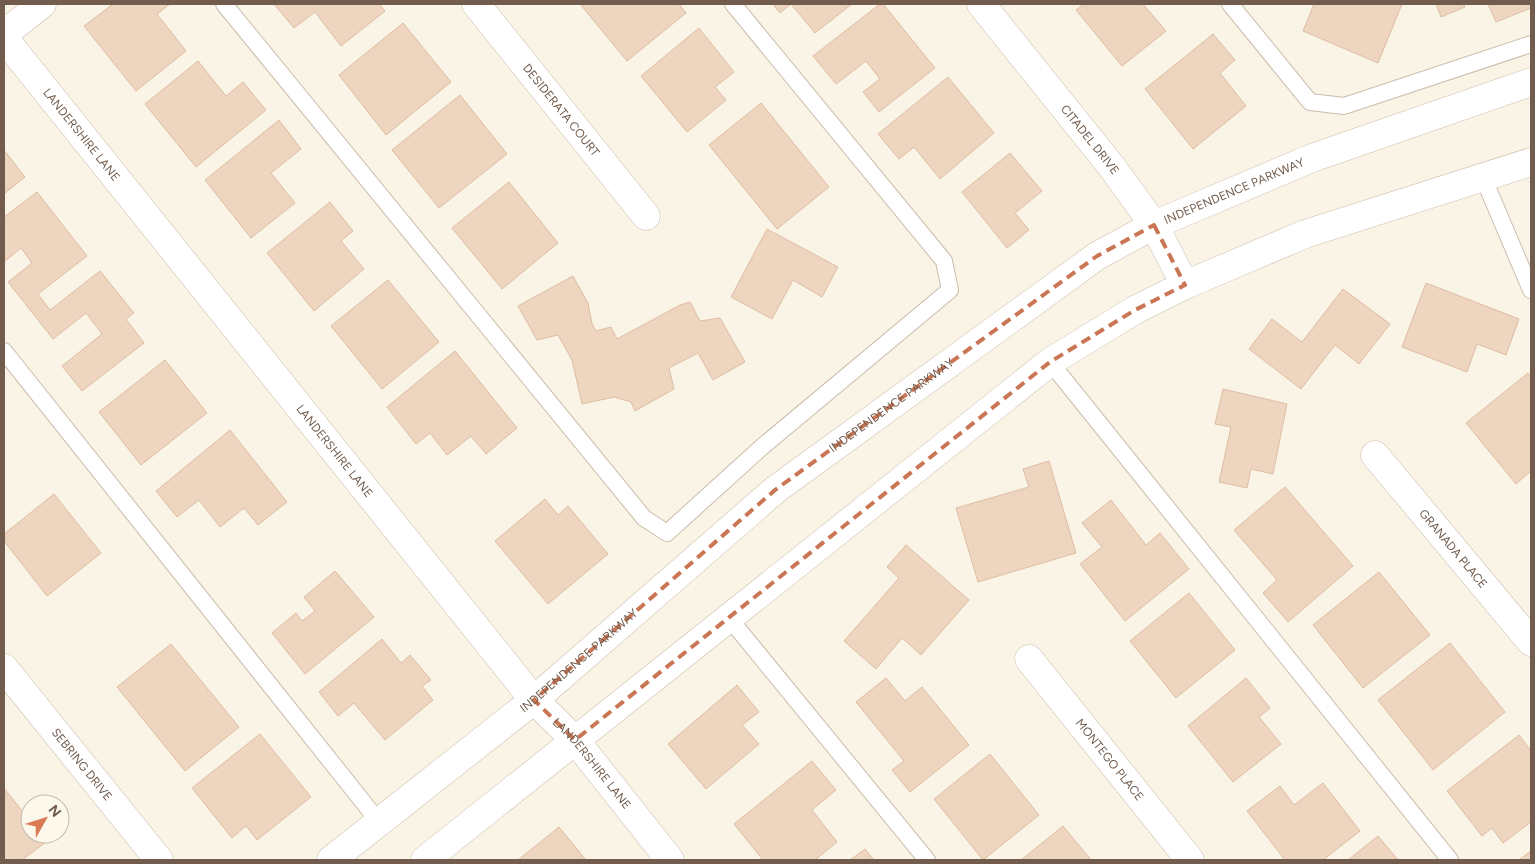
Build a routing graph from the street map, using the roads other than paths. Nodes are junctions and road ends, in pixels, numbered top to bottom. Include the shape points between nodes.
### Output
1 (42, 4) edge
2 (224, 4) edge
3 (476, 4) edge
4 (733, 4) edge
5 (981, 4) edge
6 (1230, 4) edge
7 (4, 36) edge
8 (1531, 44) edge
9 (1531, 82) edge
10 (1531, 162) edge
11 (1483, 177) junction
12 (646, 216) dead end
13 (1154, 225) junction
14 (1185, 285) junction
15 (1531, 290) edge
16 (4, 351) edge
17 (1050, 362) junction
18 (1376, 455) dead end
19 (729, 618) junction
20 (1531, 642) edge
21 (1029, 659) dead end
22 (4, 668) edge
23 (534, 700) junction
24 (575, 740) junction
25 (379, 822) junction
26 (158, 860) edge
27 (331, 860) edge
28 (425, 860) edge
29 (670, 860) edge
30 (927, 860) edge
31 (1190, 860) edge
32 (1450, 860) edge

1 - 7 main road
2 - 4 lane via 644,518 667,533 763,446 950,290 944,261
3 - 12 main road, DESIDERATA COURT
5 - 13 main road, CITADEL DRIVE via 1112,167
6 - 8 lane via 1310,102 1344,106
7 - 23 main road, LANDERSHIRE LANE
9 - 13 main road, INDEPENDENCE PARKWAY via 1312,158
10 - 11 main road
11 - 14 main road via 1305,234
11 - 15 lane
13 - 14 main road, CITADEL DRIVE
13 - 23 main road, INDEPENDENCE PARKWAY via 1097,256 774,490
14 - 17 main road via 1135,310
16 - 25 lane
17 - 19 main road
17 - 32 lane
18 - 20 main road, GRANADA PLACE
19 - 24 main road
19 - 30 lane
21 - 31 main road, MONTEGO PLACE
22 - 26 main road, SEBRING DRIVE
23 - 24 main road, LANDERSHIRE LANE
23 - 25 main road, INDEPENDENCE PARKWAY
24 - 28 main road
24 - 29 main road, LANDERSHIRE LANE
25 - 27 main road, INDEPENDENCE PARKWAY

